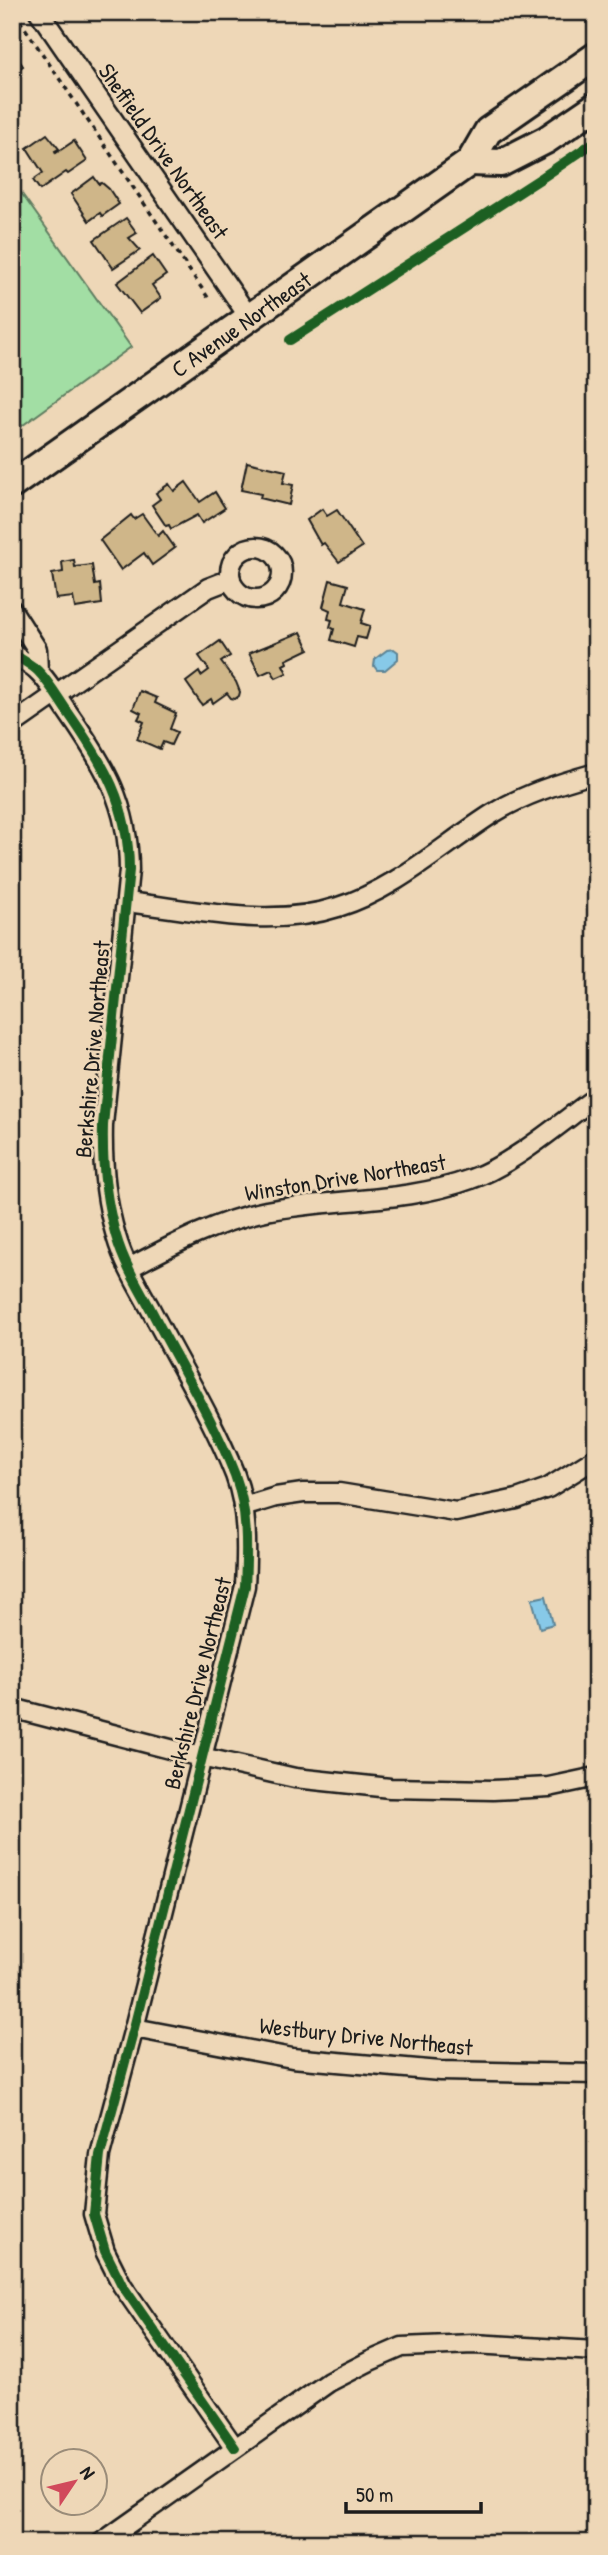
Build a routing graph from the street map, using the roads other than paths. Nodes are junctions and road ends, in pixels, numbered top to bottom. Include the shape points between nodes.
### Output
1 (39, 12) edge
2 (596, 56) edge
3 (596, 106) edge
4 (470, 162) junction
5 (249, 317) junction
6 (12, 485) edge
7 (231, 579) dead end
8 (12, 610) edge
9 (12, 652) edge
10 (38, 671) junction
11 (56, 695) junction
12 (12, 725) edge
13 (596, 773) edge
14 (127, 901) junction
15 (596, 1097) edge
16 (129, 1268) junction
17 (596, 1458) edge
18 (243, 1507) junction
19 (12, 1708) edge
20 (201, 1757) junction
21 (596, 1777) edge
22 (134, 2028) junction
23 (596, 2074) edge
24 (596, 2351) edge
25 (235, 2448) junction
26 (100, 2543) edge

1 - 5 street, Sheffield Drive Northeast
2 - 4 street, C Avenue Northeast via 488,131
3 - 4 street via 547,140 501,163
4 - 5 street, C Avenue Northeast
5 - 6 street, C Avenue Northeast
7 - 11 street via 208,588
8 - 10 street via 37,649
9 - 10 street, Berkshire Drive Northeast
10 - 11 street, Berkshire Drive Northeast
11 - 12 street
11 - 14 street, Berkshire Drive Northeast via 90,744 122,811 129,839
13 - 14 street via 532,793 503,808 406,874 337,908 290,917 242,916
14 - 16 street, Berkshire Drive Northeast via 102,1166 116,1239
15 - 16 street, Winston Drive Northeast via 475,1178 421,1192 265,1212 174,1243
16 - 18 street, Berkshire Drive Northeast via 226,1455
17 - 18 street via 548,1488 456,1512 339,1493 303,1493
18 - 20 street, Berkshire Drive Northeast via 245,1586
19 - 20 street
20 - 21 street via 295,1778 390,1788 549,1787
20 - 22 street, Berkshire Drive Northeast
22 - 23 street, Westbury Drive Northeast via 292,2058 440,2071
22 - 25 street, Berkshire Drive Northeast via 100,2155 94,2214 122,2285
24 - 25 street via 473,2344 402,2347 329,2382
25 - 26 street

